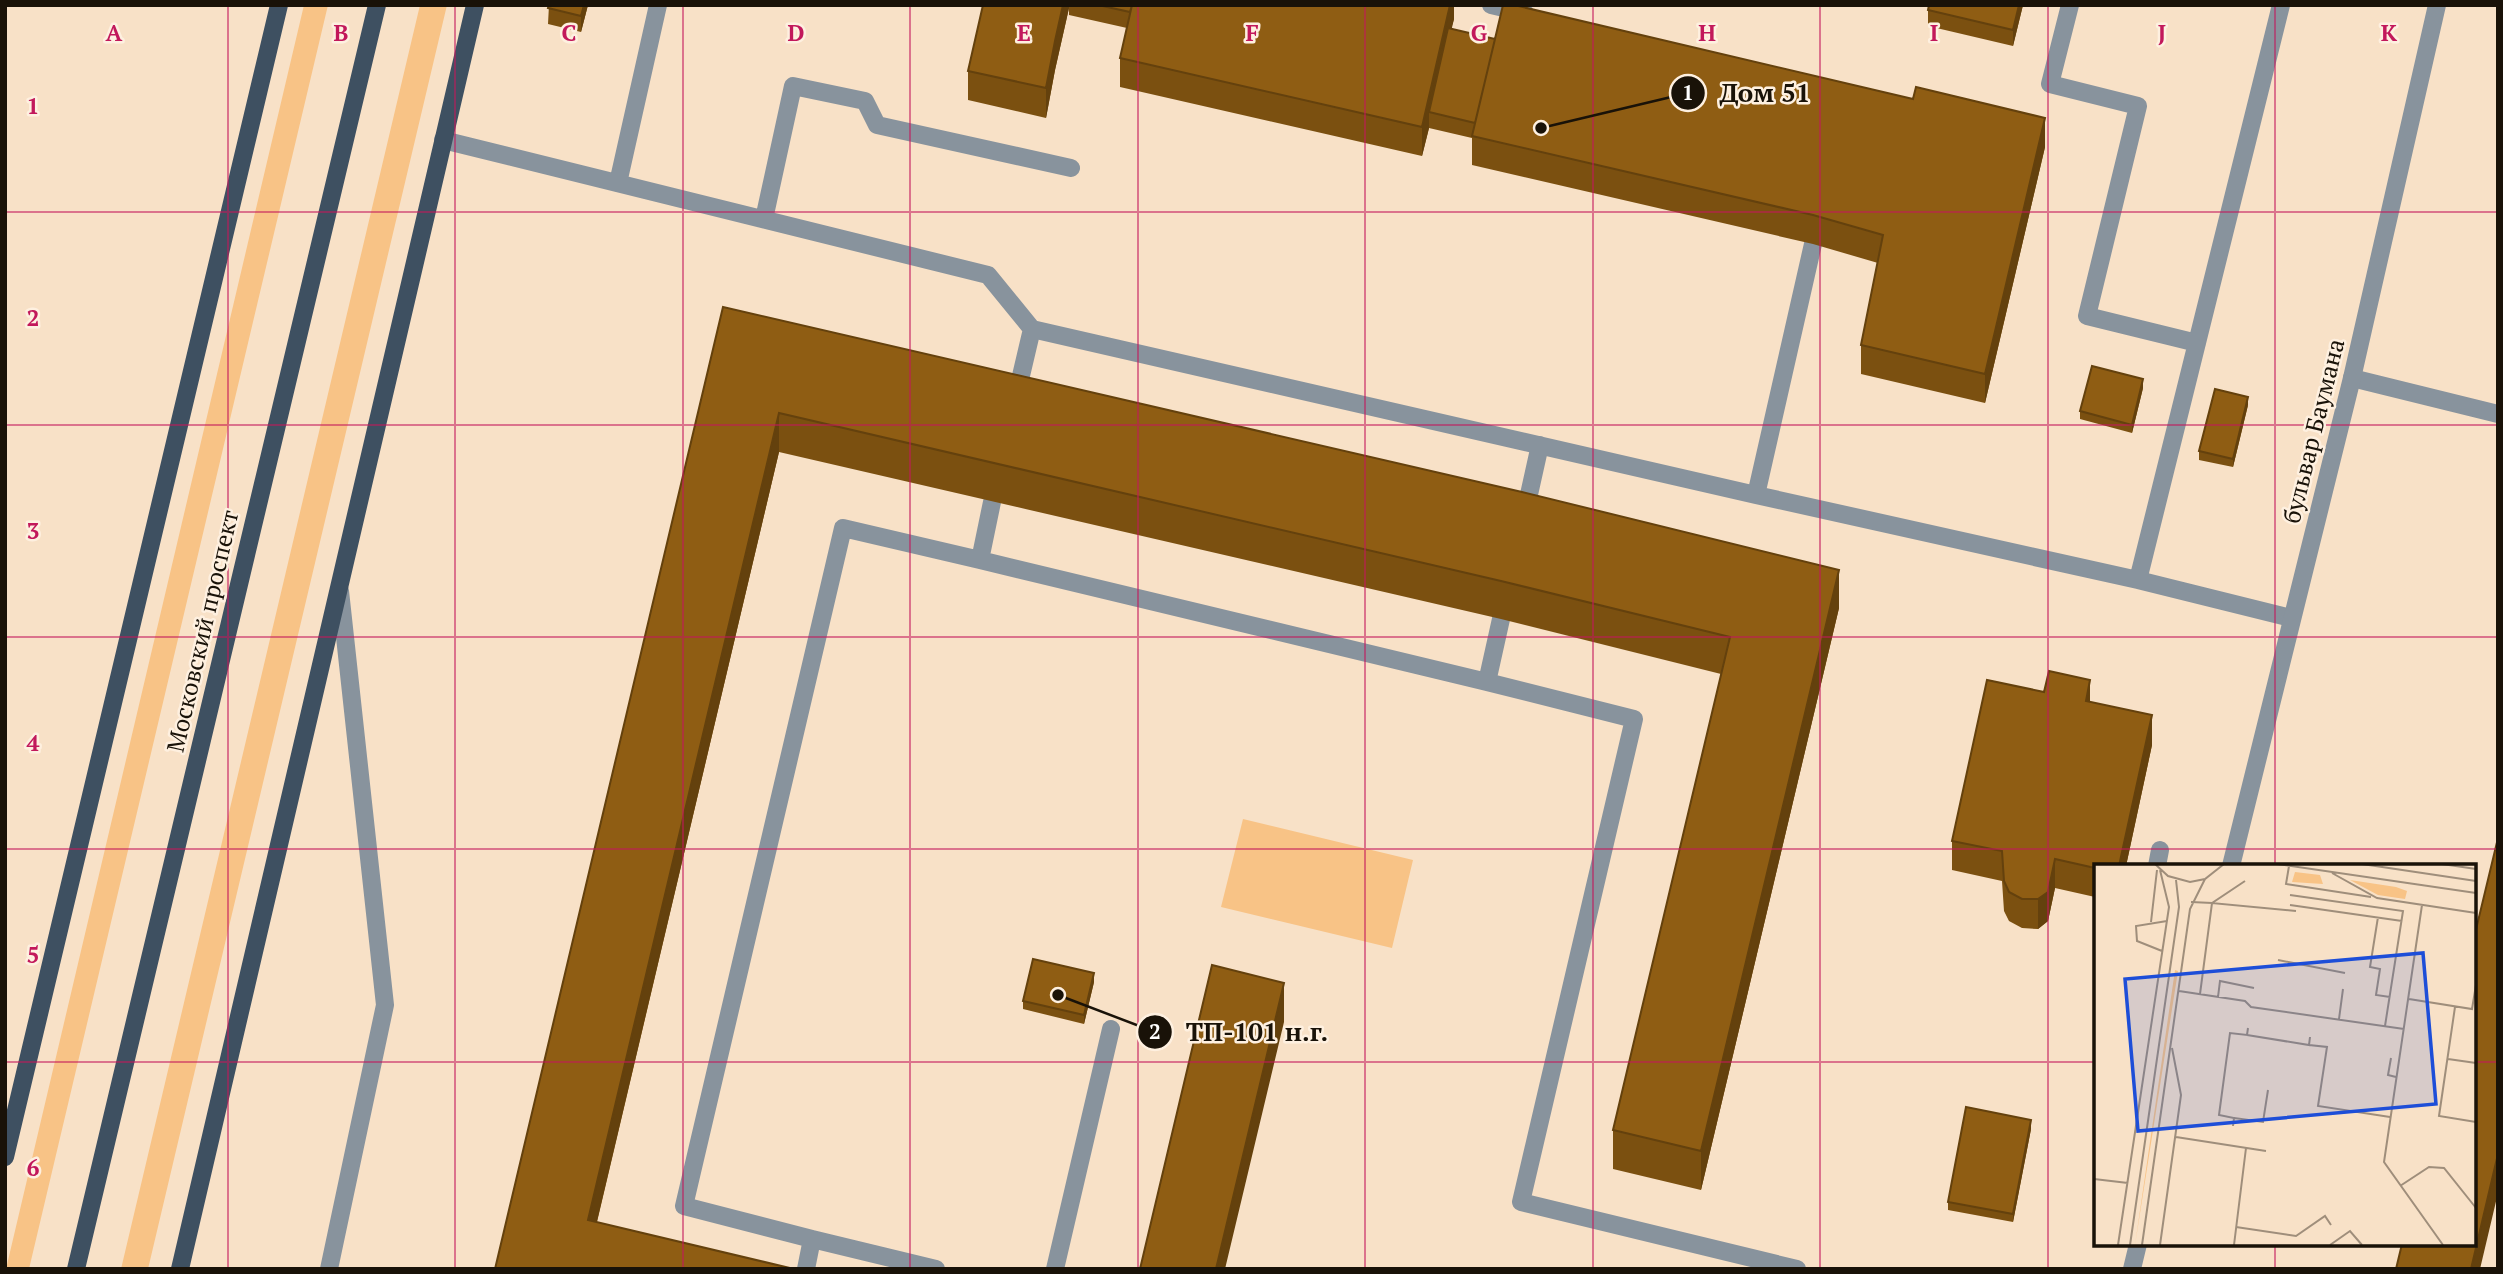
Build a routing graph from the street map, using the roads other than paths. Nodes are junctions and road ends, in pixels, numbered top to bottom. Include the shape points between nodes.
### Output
1 (279, 5) edge
2 (377, 5) edge
3 (474, 5) edge
4 (658, 5) edge
5 (1491, 5) edge
6 (2070, 5) edge
7 (2281, 5) edge
8 (2437, 5) edge
9 (1545, 18) edge
10 (443, 140) junction
11 (1071, 168) dead end
12 (618, 183) junction
13 (764, 219) junction
14 (1813, 244) edge
15 (1032, 329) junction
16 (2197, 343) junction
17 (2352, 378) junction
18 (1012, 413) edge
19 (2498, 414) edge
20 (1540, 445) junction
21 (1756, 495) junction
22 (992, 502) edge
23 (1522, 531) edge
24 (980, 560) junction
25 (2138, 580) junction
26 (340, 590) junction
27 (2291, 618) junction
28 (1501, 620) edge
29 (1488, 682) junction
30 (2231, 864) edge
31 (1111, 1029) dead end
32 (5, 1157) edge
33 (812, 1239) junction
34 (2138, 1246) edge
35 (76, 1269) edge
36 (180, 1269) edge
37 (330, 1269) edge
38 (806, 1269) edge
39 (936, 1269) edge
40 (1055, 1269) edge
41 (1797, 1269) edge
42 (2132, 1269) edge

1 - 32 main road
2 - 35 main road, Московский проспект
3 - 10 main road
4 - 12 street
5 - 9 street
6 - 16 street via 2050,84 2138,106 2087,316
7 - 16 street
8 - 17 street, бульвар Баумана
10 - 12 street
10 - 26 main road
11 - 13 street via 877,125 865,101 793,86
12 - 13 street
13 - 15 street via 988,275
14 - 21 street
15 - 18 street
15 - 20 street
16 - 25 street
17 - 19 street
17 - 27 street, бульвар Баумана
20 - 21 street
20 - 23 street
21 - 25 street
22 - 24 street
24 - 29 street
24 - 33 street via 843,528 684,1206
25 - 27 street
26 - 36 main road
26 - 37 street via 385,1005
27 - 30 street, бульвар Баумана
28 - 29 street
29 - 41 street via 1634,719 1521,1202
31 - 40 street
33 - 38 street
33 - 39 street
34 - 42 street

